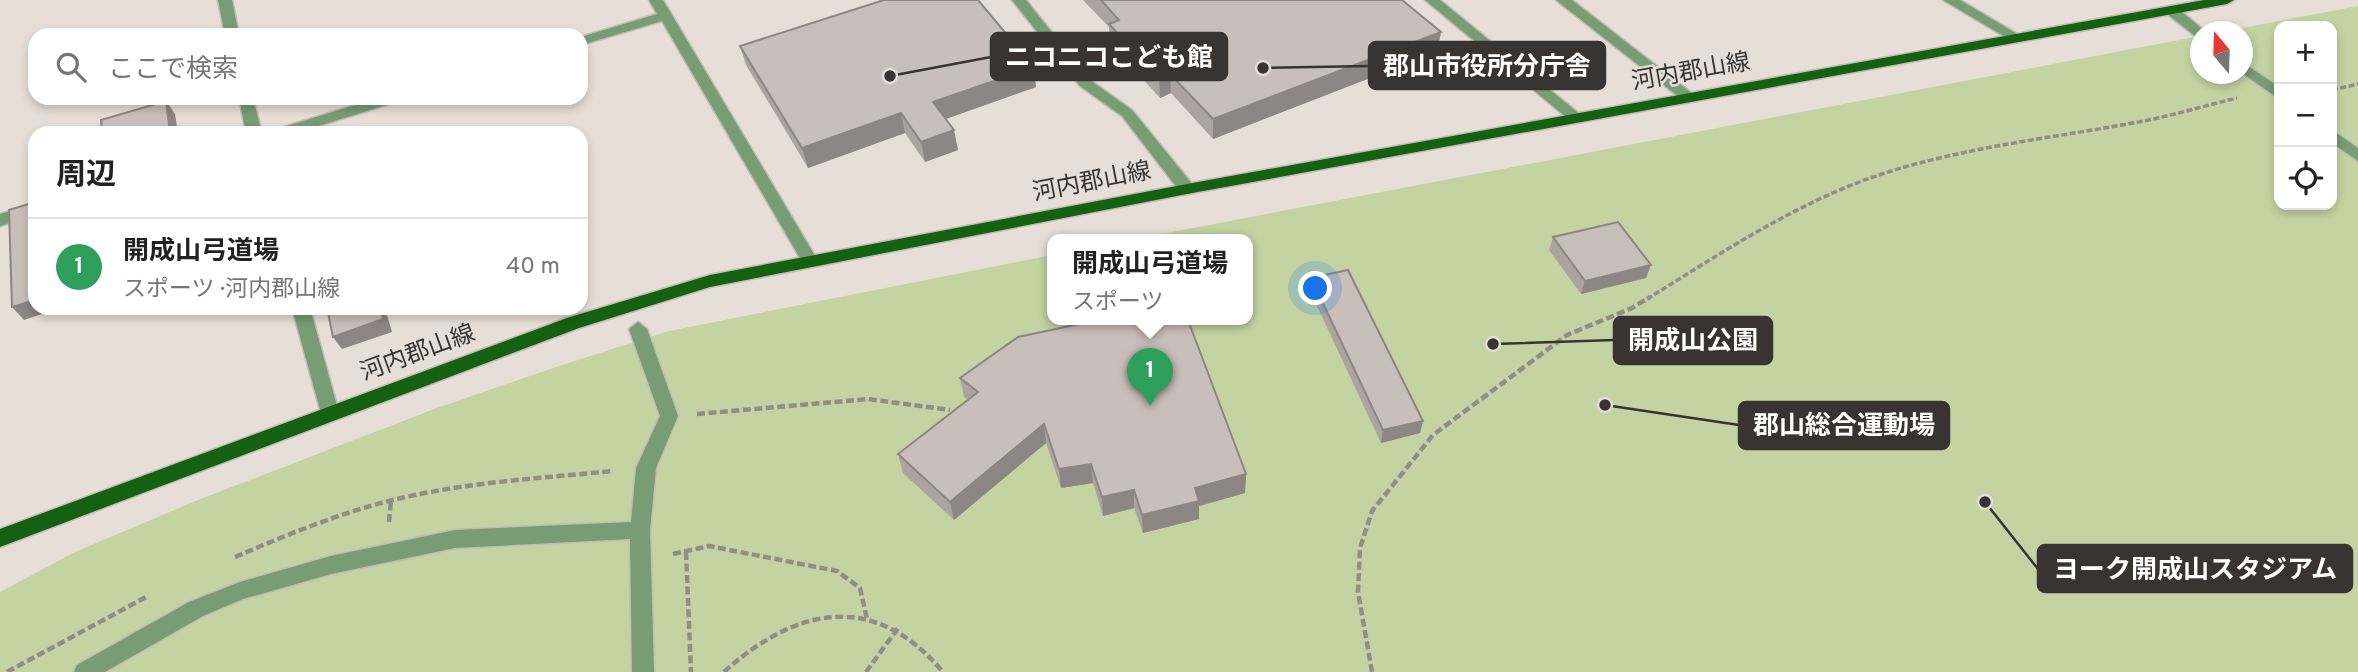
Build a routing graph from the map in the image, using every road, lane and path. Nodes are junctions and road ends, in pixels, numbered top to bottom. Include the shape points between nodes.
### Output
1 (225, 0) edge
2 (656, 0) edge
3 (1019, 0) edge
4 (1432, 0) edge
5 (1565, 0) edge
6 (1950, 0) edge
7 (2227, 0) edge
8 (2171, 10) junction
9 (665, 16) junction
10 (2190, 25) edge
11 (231, 28) edge
12 (2017, 38) junction
13 (588, 39) edge
14 (2253, 74) edge
15 (2358, 84) edge
16 (2337, 89) edge
17 (2274, 90) edge
18 (2274, 92) edge
19 (1689, 98) junction
20 (248, 105) edge
21 (371, 105) edge
22 (1577, 119) junction
23 (252, 126) edge
24 (302, 126) edge
25 (2337, 139) edge
26 (2358, 156) edge
27 (1187, 189) junction
28 (28, 211) edge
29 (0, 220) edge
30 (810, 261) junction
31 (303, 315) edge
32 (638, 329) dead end
33 (950, 410) edge
34 (330, 413) junction
35 (669, 416) junction
36 (640, 530) junction
37 (0, 538) edge
38 (685, 552) junction
39 (641, 559) junction
40 (867, 618) junction
41 (898, 628) junction
42 (943, 671) edge
43 (85, 672) edge
44 (643, 672) edge
45 (691, 672) edge
46 (724, 672) edge
47 (866, 672) edge
48 (1372, 672) edge

1 - 11 street
2 - 9 street
3 - 27 street via 1085,83 1128,113
4 - 22 street
5 - 19 street
6 - 12 street
7 - 8 main road, 河内郡山線
8 - 10 street
8 - 12 main road, 河内郡山線
9 - 13 street
9 - 30 street
12 - 19 main road, 河内郡山線
14 - 17 street
15 - 16 path
18 - 48 path via 2002,143 1888,172 1846,187 1732,246 1632,308 1567,335 1433,435 1372,511 1360,548 1358,592
19 - 22 main road, 河内郡山線
20 - 23 street
21 - 24 street
22 - 27 main road, 河内郡山線
25 - 26 street
27 - 30 main road, 河内郡山線
28 - 29 street
30 - 34 main road, 河内郡山線 via 710,281 573,323
31 - 34 street
32 - 35 street
33 - 35 path via 868,400
34 - 37 main road, 河内郡山線
35 - 36 street via 646,468
36 - 39 street
36 - 43 street via 455,539 331,565 196,609
38 - 39 path
38 - 40 path via 709,546 837,571 860,588
38 - 45 path
39 - 44 street
40 - 41 path
40 - 46 path via 834,616 799,622 766,637
41 - 42 path via 923,646
41 - 47 path

